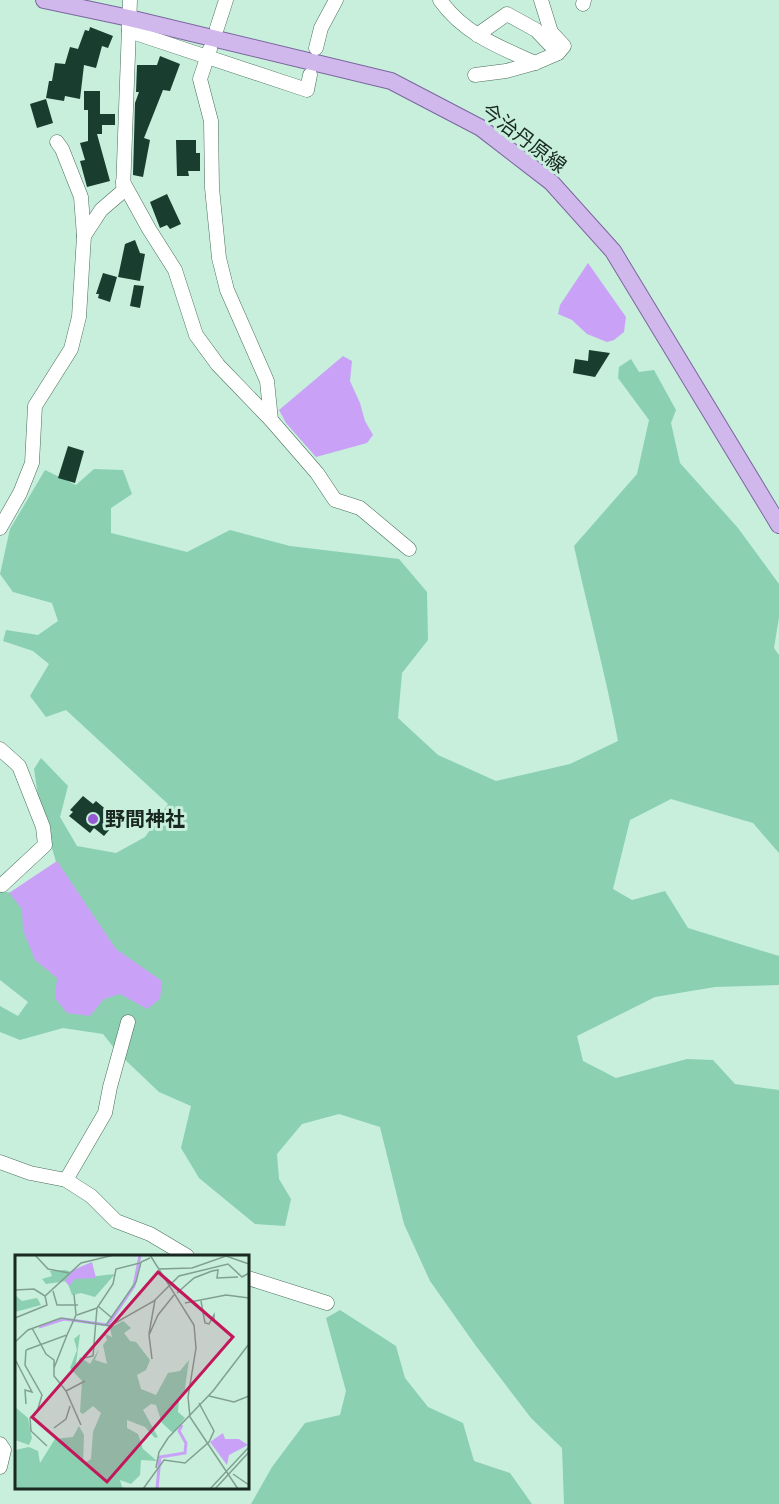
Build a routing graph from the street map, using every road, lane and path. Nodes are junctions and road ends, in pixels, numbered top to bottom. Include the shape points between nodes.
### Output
1 (130, 0) edge
2 (226, 0) edge
3 (336, 0) edge
4 (440, 0) edge
5 (541, 0) edge
6 (56, 1) edge
7 (129, 25) junction
8 (217, 28) dead end
9 (477, 35) junction
10 (316, 48) dead end
11 (208, 53) junction
12 (558, 53) junction
13 (535, 63) junction
14 (310, 75) dead end
15 (476, 75) dead end
16 (57, 142) dead end
17 (123, 182) junction
18 (84, 236) junction
19 (271, 420) junction
20 (779, 525) edge
21 (0, 528) edge
22 (409, 549) dead end
23 (0, 749) edge
24 (2, 885) dead end
25 (128, 1022) dead end
26 (0, 1162) edge
27 (66, 1180) junction
28 (171, 1251) edge
29 (249, 1278) edge
30 (327, 1303) dead end
31 (0, 1444) edge
32 (0, 1467) edge

1 - 7 street
2 - 8 street
3 - 10 street via 321,28
4 - 9 street via 450,15
5 - 12 street via 551,32 564,46
6 - 7 main road, 今治丹原線
7 - 11 street
7 - 17 street
7 - 20 main road, 今治丹原線 via 391,81 481,128 534,168 613,251
9 - 12 street via 507,14 536,30
9 - 13 street
11 - 14 street via 307,90
11 - 19 street via 200,79 211,122 219,258 226,291 267,381
12 - 13 street
13 - 15 street
16 - 18 street via 81,197
17 - 18 street via 123,191 101,210
17 - 19 street via 175,270 196,336
18 - 21 street via 79,317 71,349 35,406 32,463
19 - 22 street via 317,473 334,500 360,508
23 - 24 street via 19,766 44,827 45,845
25 - 27 street via 105,1113
26 - 27 street
27 - 28 street via 116,1221 150,1234
29 - 30 street
31 - 32 street via 4,1450

